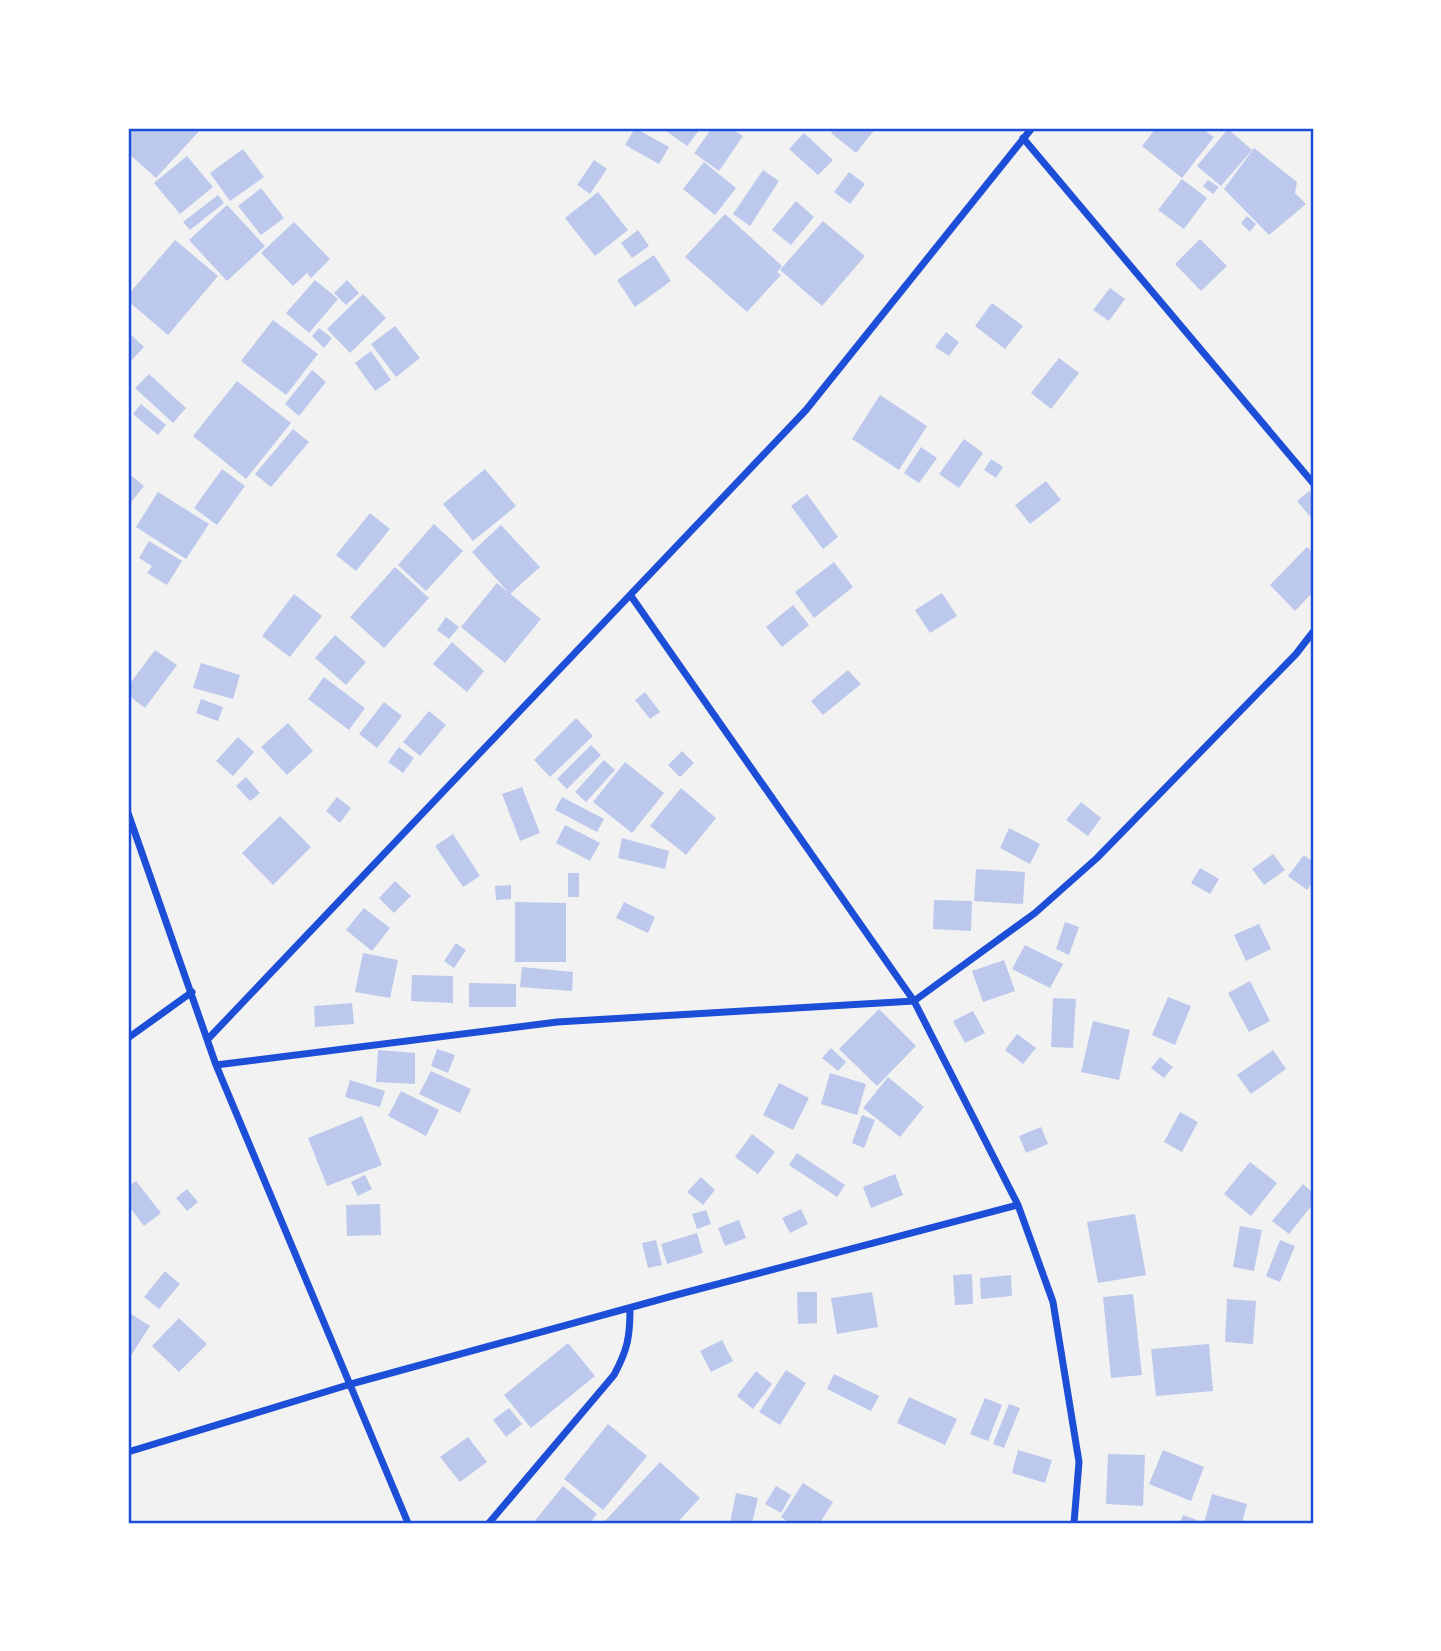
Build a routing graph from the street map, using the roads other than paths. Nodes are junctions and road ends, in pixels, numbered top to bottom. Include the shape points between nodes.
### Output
1 (1032, 128) edge
2 (1023, 138) junction
3 (1313, 484) edge
4 (631, 596) junction
5 (1313, 632) edge
6 (128, 813) edge
7 (192, 992) junction
8 (914, 1001) junction
9 (128, 1038) edge
10 (208, 1040) junction
11 (216, 1065) junction
12 (1018, 1205) junction
13 (629, 1308) junction
14 (351, 1384) junction
15 (128, 1452) edge
16 (408, 1523) edge
17 (489, 1523) edge
18 (1074, 1523) edge

1 - 2 street
2 - 3 street
2 - 4 street via 806,410
4 - 8 street
4 - 10 street
5 - 8 street via 1097,858 1035,913
6 - 7 street
7 - 9 street
7 - 10 street
8 - 11 street via 557,1022
8 - 12 street
10 - 11 street
11 - 14 street
12 - 13 street
12 - 18 street via 1053,1302 1079,1462
13 - 14 street
13 - 17 street via 630,1337 614,1375
14 - 15 street
14 - 16 street

